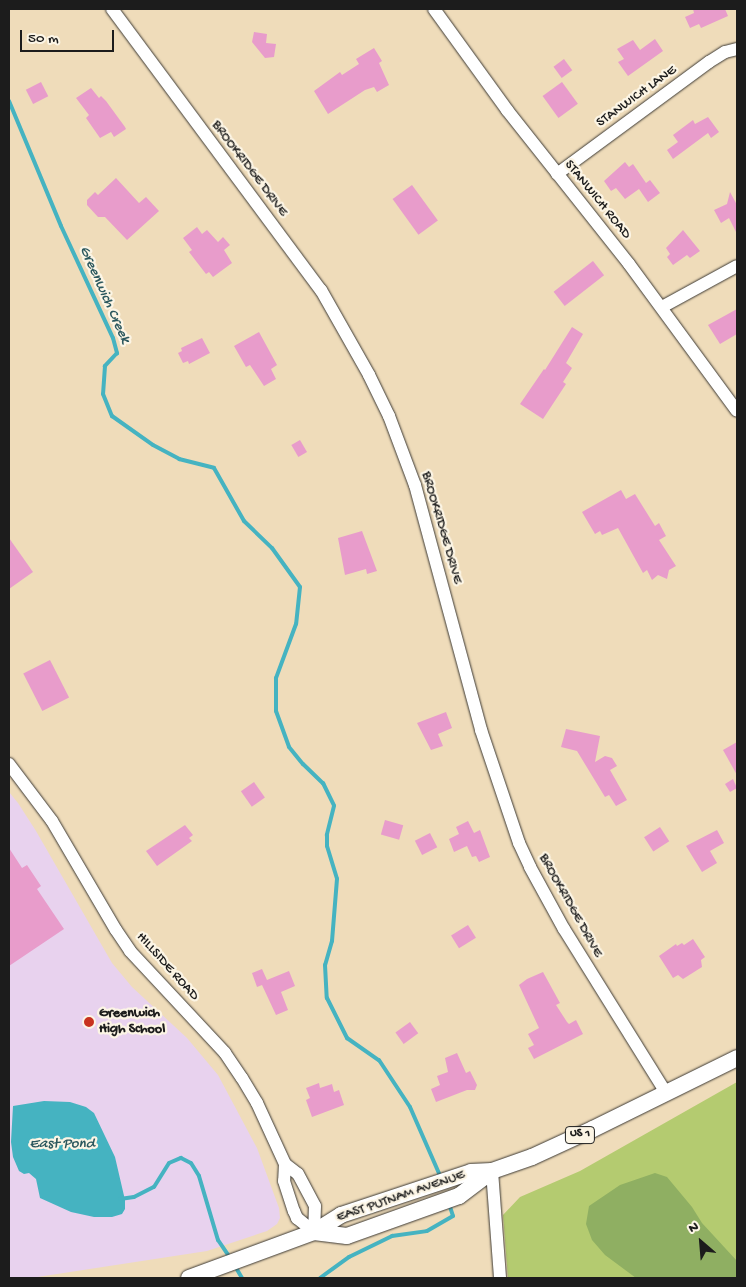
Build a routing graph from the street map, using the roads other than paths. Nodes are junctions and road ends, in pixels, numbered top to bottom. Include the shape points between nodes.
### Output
1 (112, 9) edge
2 (434, 9) edge
3 (737, 49) edge
4 (557, 174) junction
5 (737, 266) edge
6 (662, 307) junction
7 (737, 410) edge
8 (9, 764) edge
9 (737, 1058) edge
10 (666, 1093) junction
11 (286, 1164) junction
12 (492, 1171) junction
13 (314, 1232) junction
14 (189, 1278) edge
15 (500, 1278) edge

1 - 10 street, BROOKRIDGE DRIVE via 320,290 369,375 389,416 415,485 481,730 519,843 564,929
2 - 4 street, STANWICH ROAD
3 - 4 street, STANWICH LANE via 709,62
4 - 6 street, STANWICH ROAD
5 - 6 street
6 - 7 street, STANWICH ROAD
8 - 11 street, HILLSIDE ROAD via 52,821 130,951 225,1053 256,1103
9 - 10 main road, EAST PUTNAM AVENUE / US 1
10 - 12 main road, EAST PUTNAM AVENUE / US 1 via 563,1144
11 - 13 street, HILLSIDE ROAD via 298,1174 315,1206
11 - 13 street, HILLSIDE ROAD via 284,1182 294,1212
12 - 13 main road, EAST PUTNAM AVENUE / US 1 via 471,1172 341,1215
12 - 13 main road, EAST PUTNAM AVENUE / US 1 via 459,1196 347,1236
12 - 15 street
13 - 14 main road, EAST PUTNAM AVENUE / US 1

